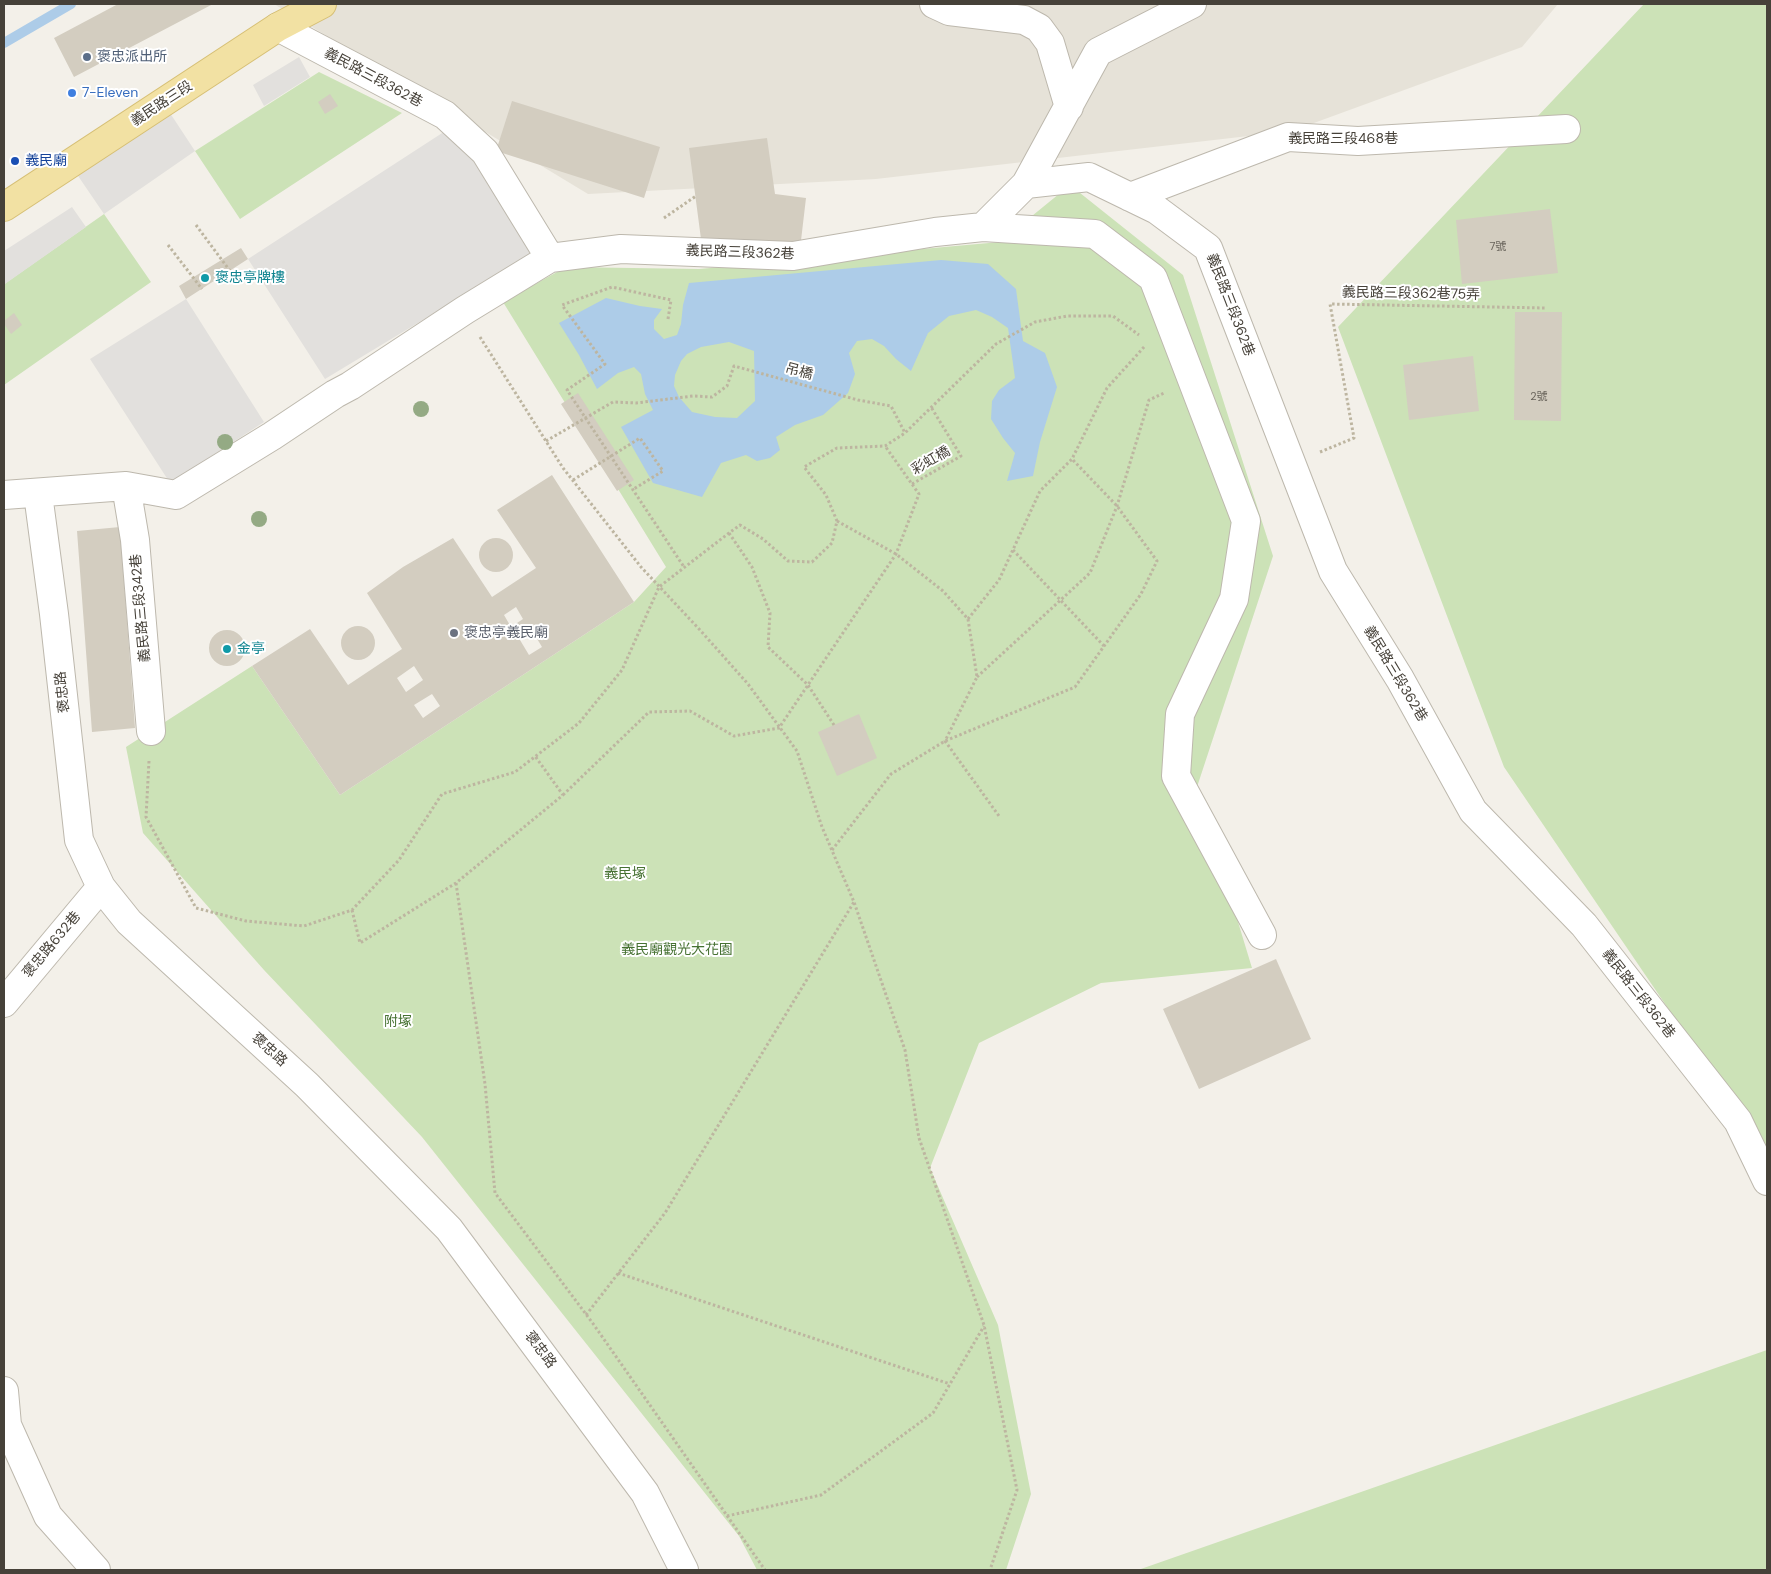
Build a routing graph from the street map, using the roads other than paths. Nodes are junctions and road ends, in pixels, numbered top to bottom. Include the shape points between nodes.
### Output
1 (322, 4) edge
2 (934, 4) edge
3 (1192, 4) edge
4 (278, 27) junction
5 (1069, 107) junction
6 (1566, 129) dead end
7 (1026, 184) junction
8 (1130, 197) junction
9 (4, 207) edge
10 (983, 227) junction
11 (550, 258) junction
12 (126, 486) junction
13 (38, 494) junction
14 (4, 495) edge
15 (151, 731) road end
16 (101, 887) junction
17 (1262, 935) dead end
18 (4, 1003) edge
19 (1767, 1181) edge
20 (4, 1391) edge
21 (96, 1570) edge
22 (684, 1570) edge

1 - 4 main road, 義民路三段
2 - 5 street via 949,12 1024,20 1039,28 1050,43
3 - 5 street via 1098,52
4 - 9 main road, 義民路三段
4 - 11 street, 義民路三段362巷 via 445,115 485,152
5 - 7 street
6 - 8 street, 義民路三段468巷 via 1358,141 1288,136
7 - 8 street, 義民路三段362巷 via 1089,177
7 - 10 street
8 - 19 street, 義民路三段362巷 via 1157,210 1208,248 1333,571 1400,679 1473,811 1584,926 1738,1121
10 - 11 street, 義民路三段362巷 via 793,256 620,249
10 - 17 street, 義民路三段362巷 via 1095,234 1153,278 1246,521 1234,599 1180,714 1176,776
11 - 12 street via 176,495
12 - 13 street
12 - 15 street, 義民路三段342巷 via 135,540
13 - 14 street
13 - 16 street, 褒忠路 via 79,840
16 - 18 street, 褒忠路632巷
16 - 22 street, 褒忠路 via 129,922 307,1086 449,1229 645,1493
20 - 21 street via 7,1425 48,1516

